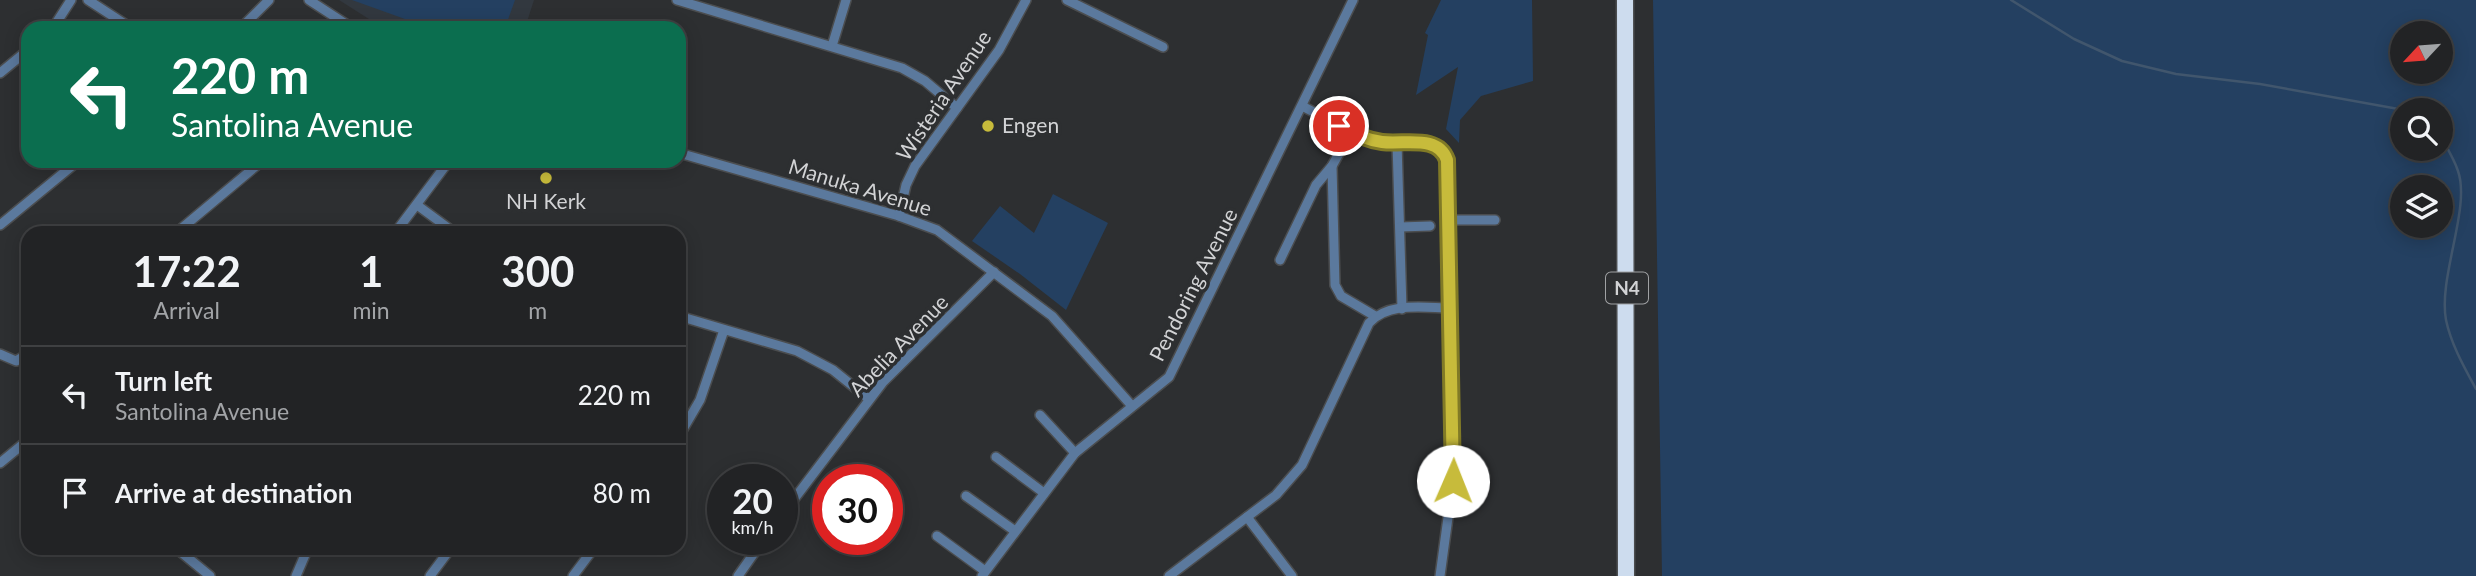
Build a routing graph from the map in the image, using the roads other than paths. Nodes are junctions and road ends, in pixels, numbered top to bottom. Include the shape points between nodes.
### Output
1 (71, 0) edge
2 (88, 0) edge
3 (269, 0) edge
4 (309, 0) edge
5 (677, 0) edge
6 (846, 0) edge
7 (1026, 0) edge
8 (1067, 0) edge
9 (1353, 0) edge
10 (1625, 0) edge
11 (58, 21) edge
12 (120, 21) edge
13 (248, 21) edge
14 (341, 21) edge
15 (832, 46) junction
16 (1163, 47) dead end
17 (21, 56) edge
18 (0, 73) edge
19 (1302, 106) junction
20 (957, 108) junction
21 (1351, 132) junction
22 (1397, 143) junction
23 (686, 155) edge
24 (1332, 166) junction
25 (69, 168) edge
26 (254, 168) edge
27 (444, 168) edge
28 (416, 205) junction
29 (899, 216) junction
30 (1450, 220) junction
31 (1496, 220) dead end
32 (0, 225) edge
33 (184, 226) edge
34 (401, 226) edge
35 (445, 226) edge
36 (1430, 226) dead end
37 (1400, 227) junction
38 (1280, 260) dead end
39 (994, 272) junction
40 (1451, 308) junction
41 (1402, 309) junction
42 (1376, 316) junction
43 (686, 318) edge
44 (724, 330) junction
45 (0, 354) edge
46 (21, 358) edge
47 (869, 399) junction
48 (1132, 407) junction
49 (1040, 415) dead end
50 (686, 424) edge
51 (21, 447) edge
52 (1075, 453) junction
53 (996, 457) dead end
54 (0, 463) edge
55 (1044, 492) junction
56 (798, 494) edge
57 (966, 496) dead end
58 (1247, 517) junction
59 (1015, 531) junction
60 (937, 536) dead end
61 (184, 555) edge
62 (305, 555) edge
63 (446, 555) edge
64 (589, 555) edge
65 (752, 555) edge
66 (983, 574) edge
67 (210, 576) edge
68 (296, 576) edge
69 (430, 576) edge
70 (573, 576) edge
71 (737, 576) edge
72 (1169, 576) edge
73 (1292, 576) edge
74 (1440, 576) edge
75 (1626, 576) edge

1 - 11 street
2 - 12 street
3 - 13 street
4 - 14 street
5 - 15 street
6 - 15 street
7 - 20 street, Wisteria Avenue via 999,50
8 - 16 street
9 - 19 street, Pendoring Avenue
10 - 75 highway, N4
15 - 20 street via 902,68
17 - 18 street
19 - 21 street
19 - 48 street, Pendoring Avenue via 1168,377
20 - 29 street, Wisteria Avenue via 915,166
21 - 22 street
21 - 24 street
22 - 30 street via 1442,149 1447,160
22 - 37 street
23 - 29 street, Manuka Avenue
24 - 38 street via 1316,185
24 - 42 street via 1335,285 1341,296
25 - 32 street
26 - 33 street
27 - 28 street
28 - 34 street
28 - 35 street
29 - 39 street, Manuka Avenue via 937,230
30 - 31 street
30 - 40 street
36 - 37 street
37 - 41 street
39 - 47 street, Abelia Avenue
39 - 48 street, Manuka Avenue via 1052,316
40 - 41 street
40 - 74 street via 1453,481
41 - 42 street
42 - 58 street via 1296,475
43 - 44 street
44 - 47 street via 817,360
44 - 50 street via 700,400
45 - 46 street via 16,361
47 - 56 street, Abelia Avenue
48 - 52 street, Pendoring Avenue
49 - 52 street
51 - 54 street
52 - 55 street, Pendoring Avenue
53 - 55 street
55 - 59 street, Pendoring Avenue
57 - 59 street
58 - 72 street
58 - 73 street
59 - 66 street, Pendoring Avenue
60 - 66 street
61 - 67 street
62 - 68 street
63 - 69 street
64 - 70 street
65 - 71 street

